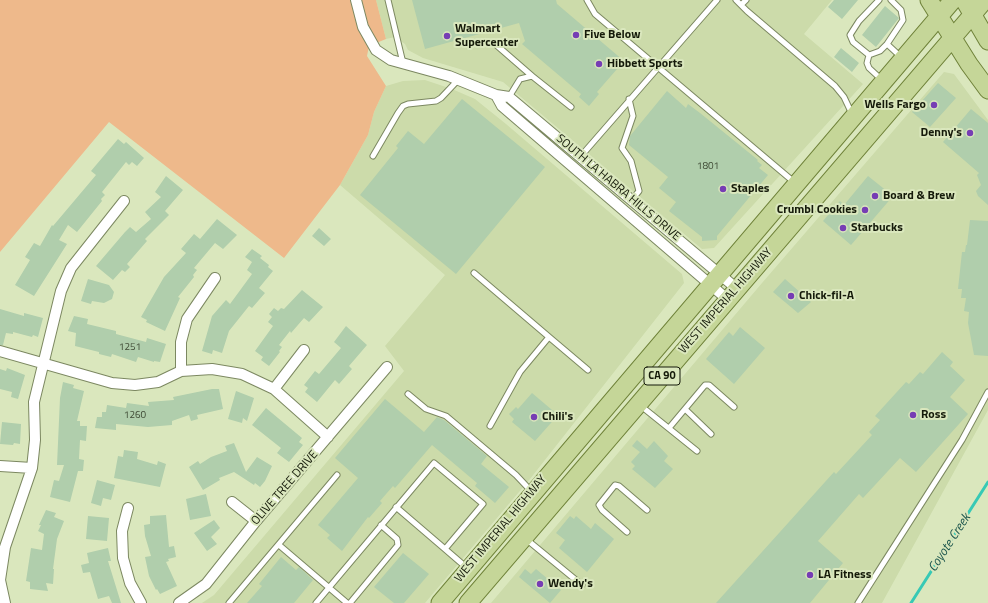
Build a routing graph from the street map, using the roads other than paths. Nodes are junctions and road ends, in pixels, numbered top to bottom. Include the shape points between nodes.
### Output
1 (356, 0) edge
2 (388, 0) edge
3 (587, 0) edge
4 (717, 0) edge
5 (736, 0) edge
6 (746, 0) edge
7 (878, 0) edge
8 (891, 0) edge
9 (929, 0) edge
10 (953, 0) edge
11 (964, 0) edge
12 (985, 0) edge
13 (741, 5) junction
14 (972, 15) junction
15 (940, 16) junction
16 (953, 38) junction
17 (988, 41) edge
18 (494, 43) dead end
19 (887, 44) junction
20 (870, 55) junction
21 (903, 59) junction
22 (403, 63) junction
23 (658, 68) junction
24 (532, 76) junction
25 (458, 80) junction
26 (884, 81) junction
27 (988, 90) edge
28 (496, 95) junction
29 (509, 97) junction
30 (629, 99) junction
31 (571, 107) dead end
32 (854, 117) junction
33 (373, 156) dead end
34 (580, 156) junction
35 (796, 184) junction
36 (631, 200) junction
37 (124, 201) dead end
38 (474, 273) dead end
39 (215, 278) dead end
40 (716, 280) junction
41 (732, 294) junction
42 (549, 337) junction
43 (304, 350) dead end
44 (0, 351) edge
45 (44, 362) junction
46 (387, 367) dead end
47 (588, 370) dead end
48 (181, 371) junction
49 (274, 389) junction
50 (988, 392) edge
51 (408, 394) dead end
52 (638, 404) junction
53 (734, 407) dead end
54 (685, 408) junction
55 (490, 426) dead end
56 (669, 428) junction
57 (711, 434) dead end
58 (328, 438) junction
59 (697, 451) dead end
60 (0, 466) edge
61 (32, 468) junction
62 (548, 474) junction
63 (337, 475) dead end
64 (532, 492) junction
65 (232, 502) dead end
66 (396, 507) junction
67 (128, 508) dead end
68 (647, 510) dead end
69 (256, 521) junction
70 (381, 525) junction
71 (627, 532) dead end
72 (520, 541) junction
73 (279, 545) junction
74 (445, 549) junction
75 (469, 569) junction
76 (0, 580) edge
77 (582, 585) dead end
78 (330, 587) junction
79 (5, 603) edge
80 (141, 603) edge
81 (179, 603) edge
82 (229, 603) edge
83 (316, 603) edge
84 (348, 603) edge
85 (440, 603) edge
86 (468, 603) edge
87 (858, 603) edge

1 - 22 street via 363,27 376,50 391,60
2 - 22 lane
3 - 23 lane via 595,14
4 - 23 lane
5 - 13 lane
6 - 13 lane
7 - 20 lane via 850,35 853,42
8 - 19 lane via 904,17
9 - 15 main road
10 - 15 main road, WEST IMPERIAL HIGHWAY / CA 90
11 - 14 main road
12 - 14 main road, WEST IMPERIAL HIGHWAY
13 - 32 lane via 833,84 844,97
14 - 16 main road, WEST IMPERIAL HIGHWAY / CA 90
14 - 17 main road
15 - 16 main road
15 - 21 main road, WEST IMPERIAL HIGHWAY / CA 90
16 - 27 main road
16 - 41 main road, WEST IMPERIAL HIGHWAY / CA 90
18 - 24 lane
19 - 20 lane via 880,51
19 - 21 lane
20 - 26 lane via 867,63 869,68
21 - 26 main road, WEST IMPERIAL HIGHWAY / CA 90
22 - 25 street
23 - 30 lane
23 - 35 lane
24 - 29 lane via 520,79
24 - 31 lane
25 - 28 street
25 - 33 lane via 436,101 403,106
26 - 32 main road, WEST IMPERIAL HIGHWAY / CA 90
28 - 29 street
28 - 40 street, SOUTH LA HABRA HILLS DRIVE via 502,106
29 - 34 street, SOUTH LA HABRA HILLS DRIVE
30 - 34 lane
30 - 36 lane via 633,116 622,148 631,161 639,191
32 - 35 main road, WEST IMPERIAL HIGHWAY / CA 90
34 - 36 street, SOUTH LA HABRA HILLS DRIVE
35 - 40 main road, WEST IMPERIAL HIGHWAY / CA 90
36 - 40 street, SOUTH LA HABRA HILLS DRIVE
37 - 45 street via 70,268 61,290
38 - 42 lane
39 - 48 street via 187,319 181,342
40 - 41 street, SOUTH LA HABRA HILLS DRIVE
40 - 41 street, SOUTH LA HABRA HILLS DRIVE
40 - 62 main road, WEST IMPERIAL HIGHWAY / CA 90
41 - 52 main road, WEST IMPERIAL HIGHWAY / CA 90
42 - 47 lane
42 - 55 lane via 520,372
43 - 49 street
44 - 45 street
45 - 48 street via 112,383 135,385 158,382
45 - 61 street via 34,402 35,440
46 - 58 street, OLIVE TREE DRIVE
48 - 49 street via 212,369 242,374
49 - 58 street
50 - 87 lane via 962,440
51 - 64 lane via 426,409 446,416 516,474
52 - 56 lane
52 - 72 main road, WEST IMPERIAL HIGHWAY / CA 90
53 - 54 lane via 709,385 705,385
54 - 56 lane
54 - 57 lane
56 - 59 lane
58 - 69 street, OLIVE TREE DRIVE
60 - 61 street
61 - 76 street via 5,547
62 - 64 main road, WEST IMPERIAL HIGHWAY / CA 90
62 - 72 main road via 552,480 552,491 516,534 515,541
63 - 73 lane
64 - 75 main road, WEST IMPERIAL HIGHWAY / CA 90
65 - 69 street
66 - 70 lane
66 - 74 lane
66 - 74 lane via 434,463 483,504
67 - 80 street via 122,532 123,558 130,583
68 - 71 lane via 615,485 599,505
69 - 81 street, OLIVE TREE DRIVE via 206,584
70 - 78 lane
70 - 84 lane via 397,539 398,546
72 - 77 lane
72 - 86 main road, WEST IMPERIAL HIGHWAY / CA 90
73 - 78 lane
73 - 82 lane
74 - 75 lane
75 - 85 main road, WEST IMPERIAL HIGHWAY / CA 90
76 - 79 street
78 - 83 lane
78 - 84 lane

